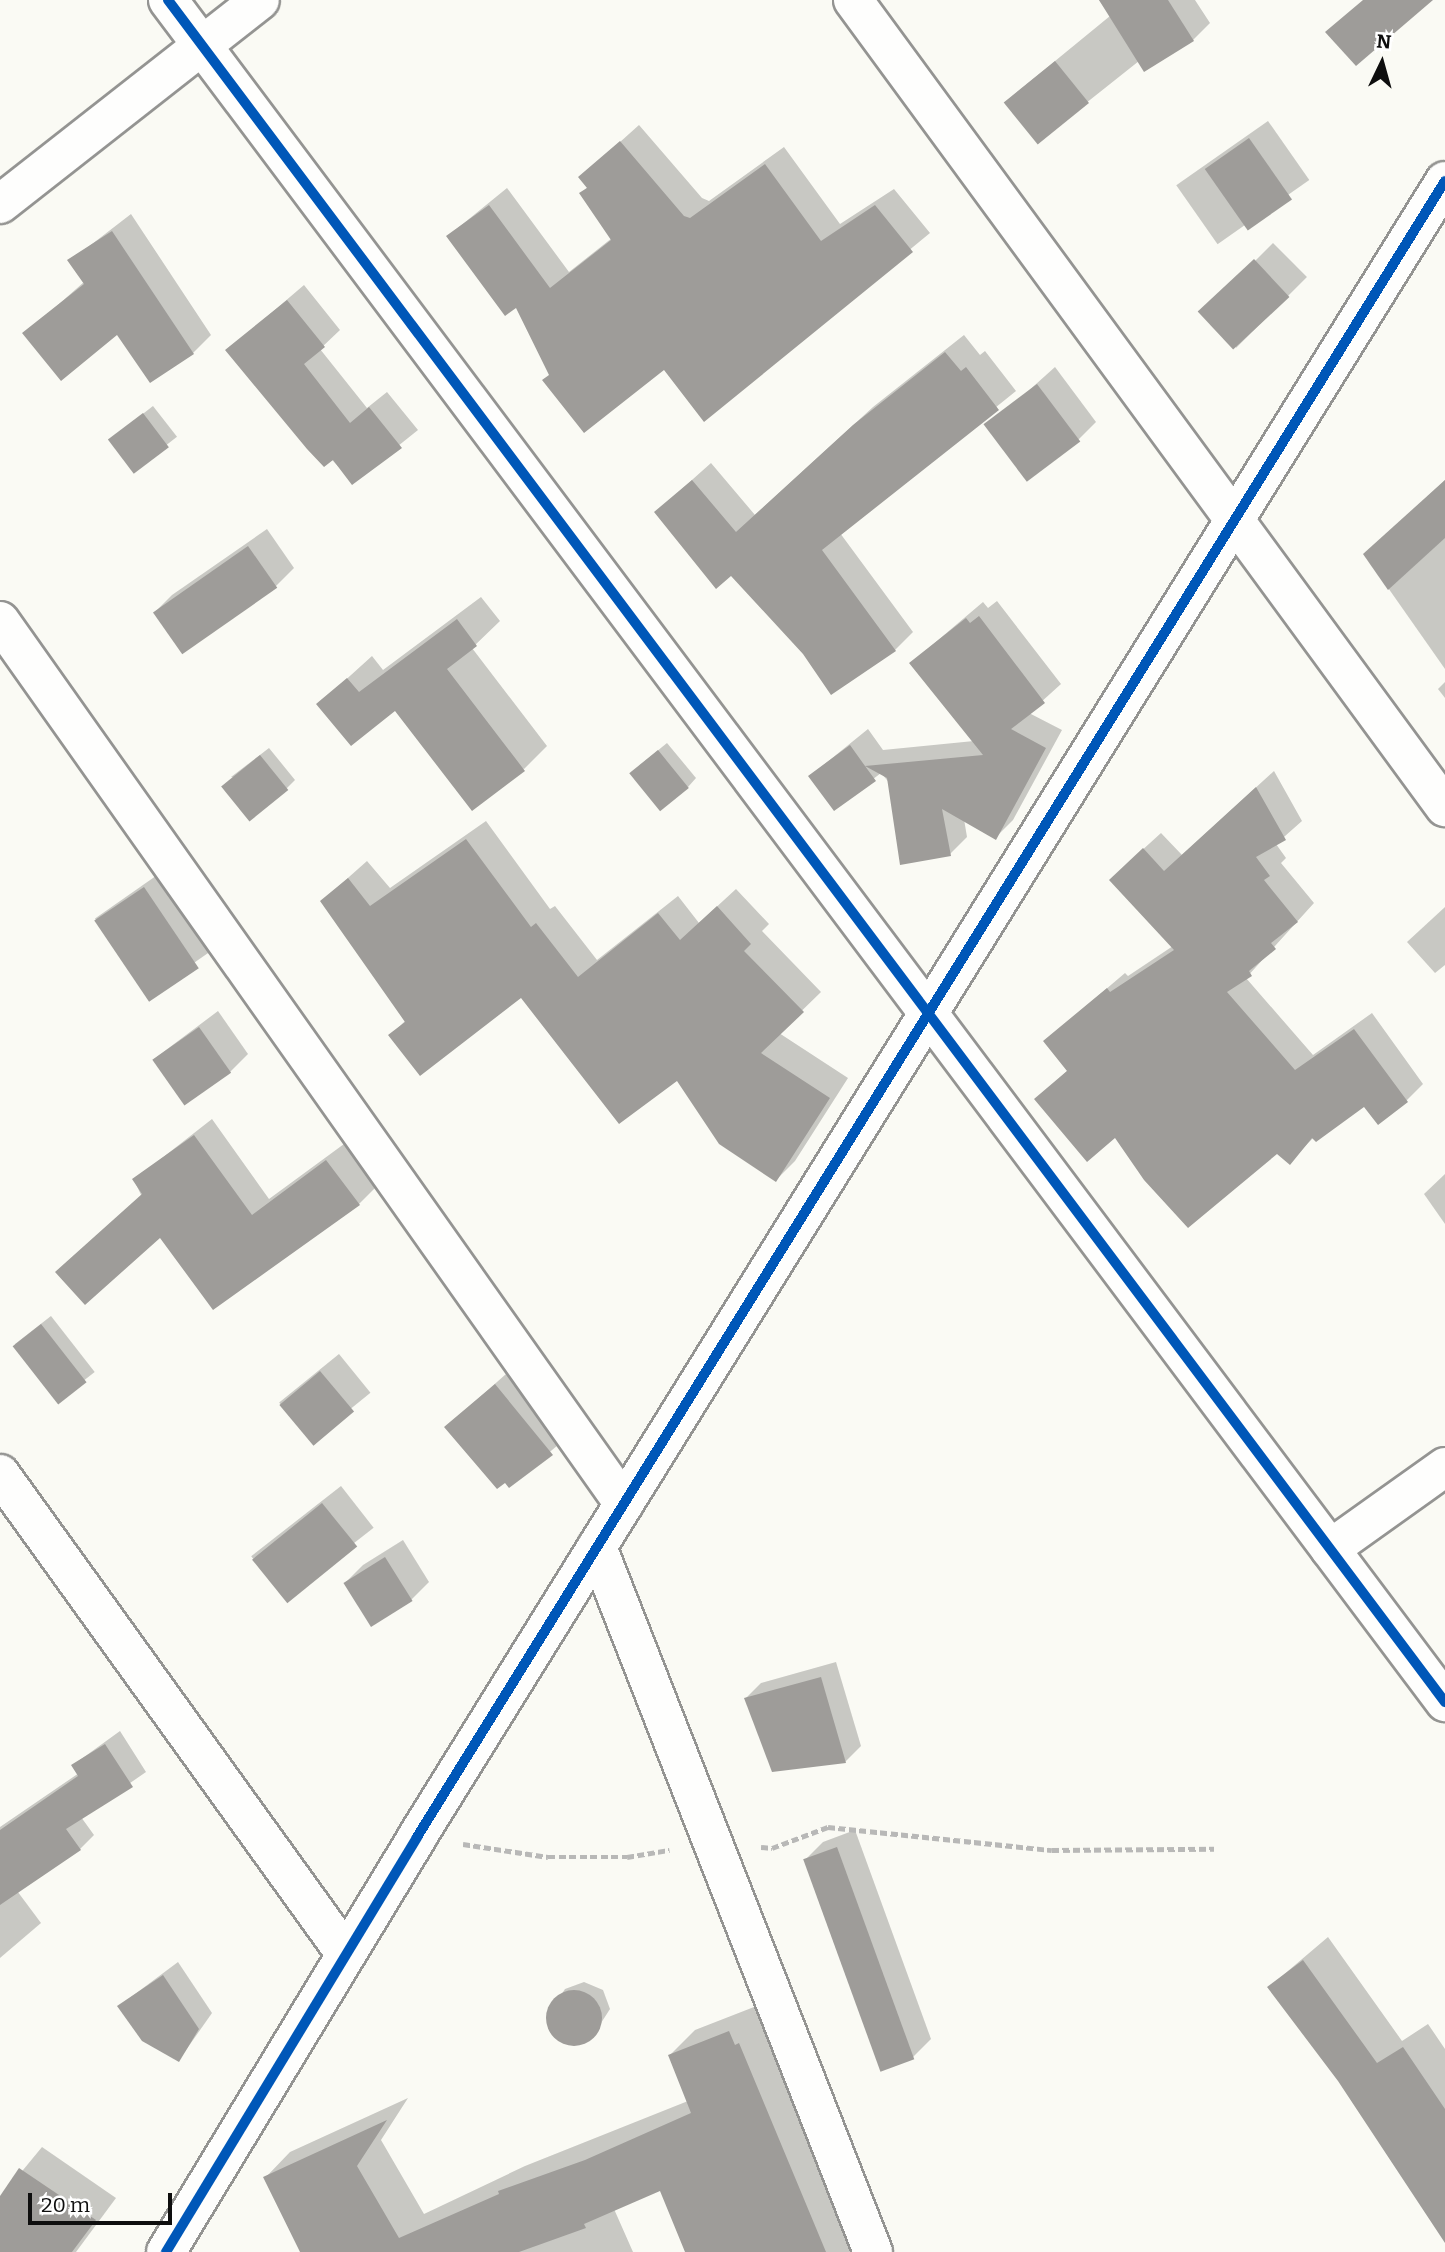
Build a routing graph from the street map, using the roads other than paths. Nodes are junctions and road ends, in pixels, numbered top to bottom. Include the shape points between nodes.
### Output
1 (168, 0) edge
2 (260, 0) edge
3 (853, 0) edge
4 (201, 44) junction
5 (1445, 181) edge
6 (0, 204) edge
7 (1234, 521) junction
8 (0, 621) edge
9 (1445, 807) edge
10 (928, 1014) junction
11 (1445, 1467) edge
12 (0, 1474) edge
13 (624, 1504) junction
14 (597, 1547) junction
15 (1330, 1549) junction
16 (1445, 1702) edge
17 (345, 1953) junction
18 (166, 2252) edge
19 (873, 2252) edge

1 - 4 street
2 - 4 street
3 - 7 street
4 - 6 street
4 - 10 street
5 - 7 street
7 - 9 street
7 - 10 street
8 - 13 street
10 - 13 street
10 - 15 street
11 - 15 street
12 - 17 street
13 - 14 street
14 - 17 street
14 - 19 street
15 - 16 street
17 - 18 street

